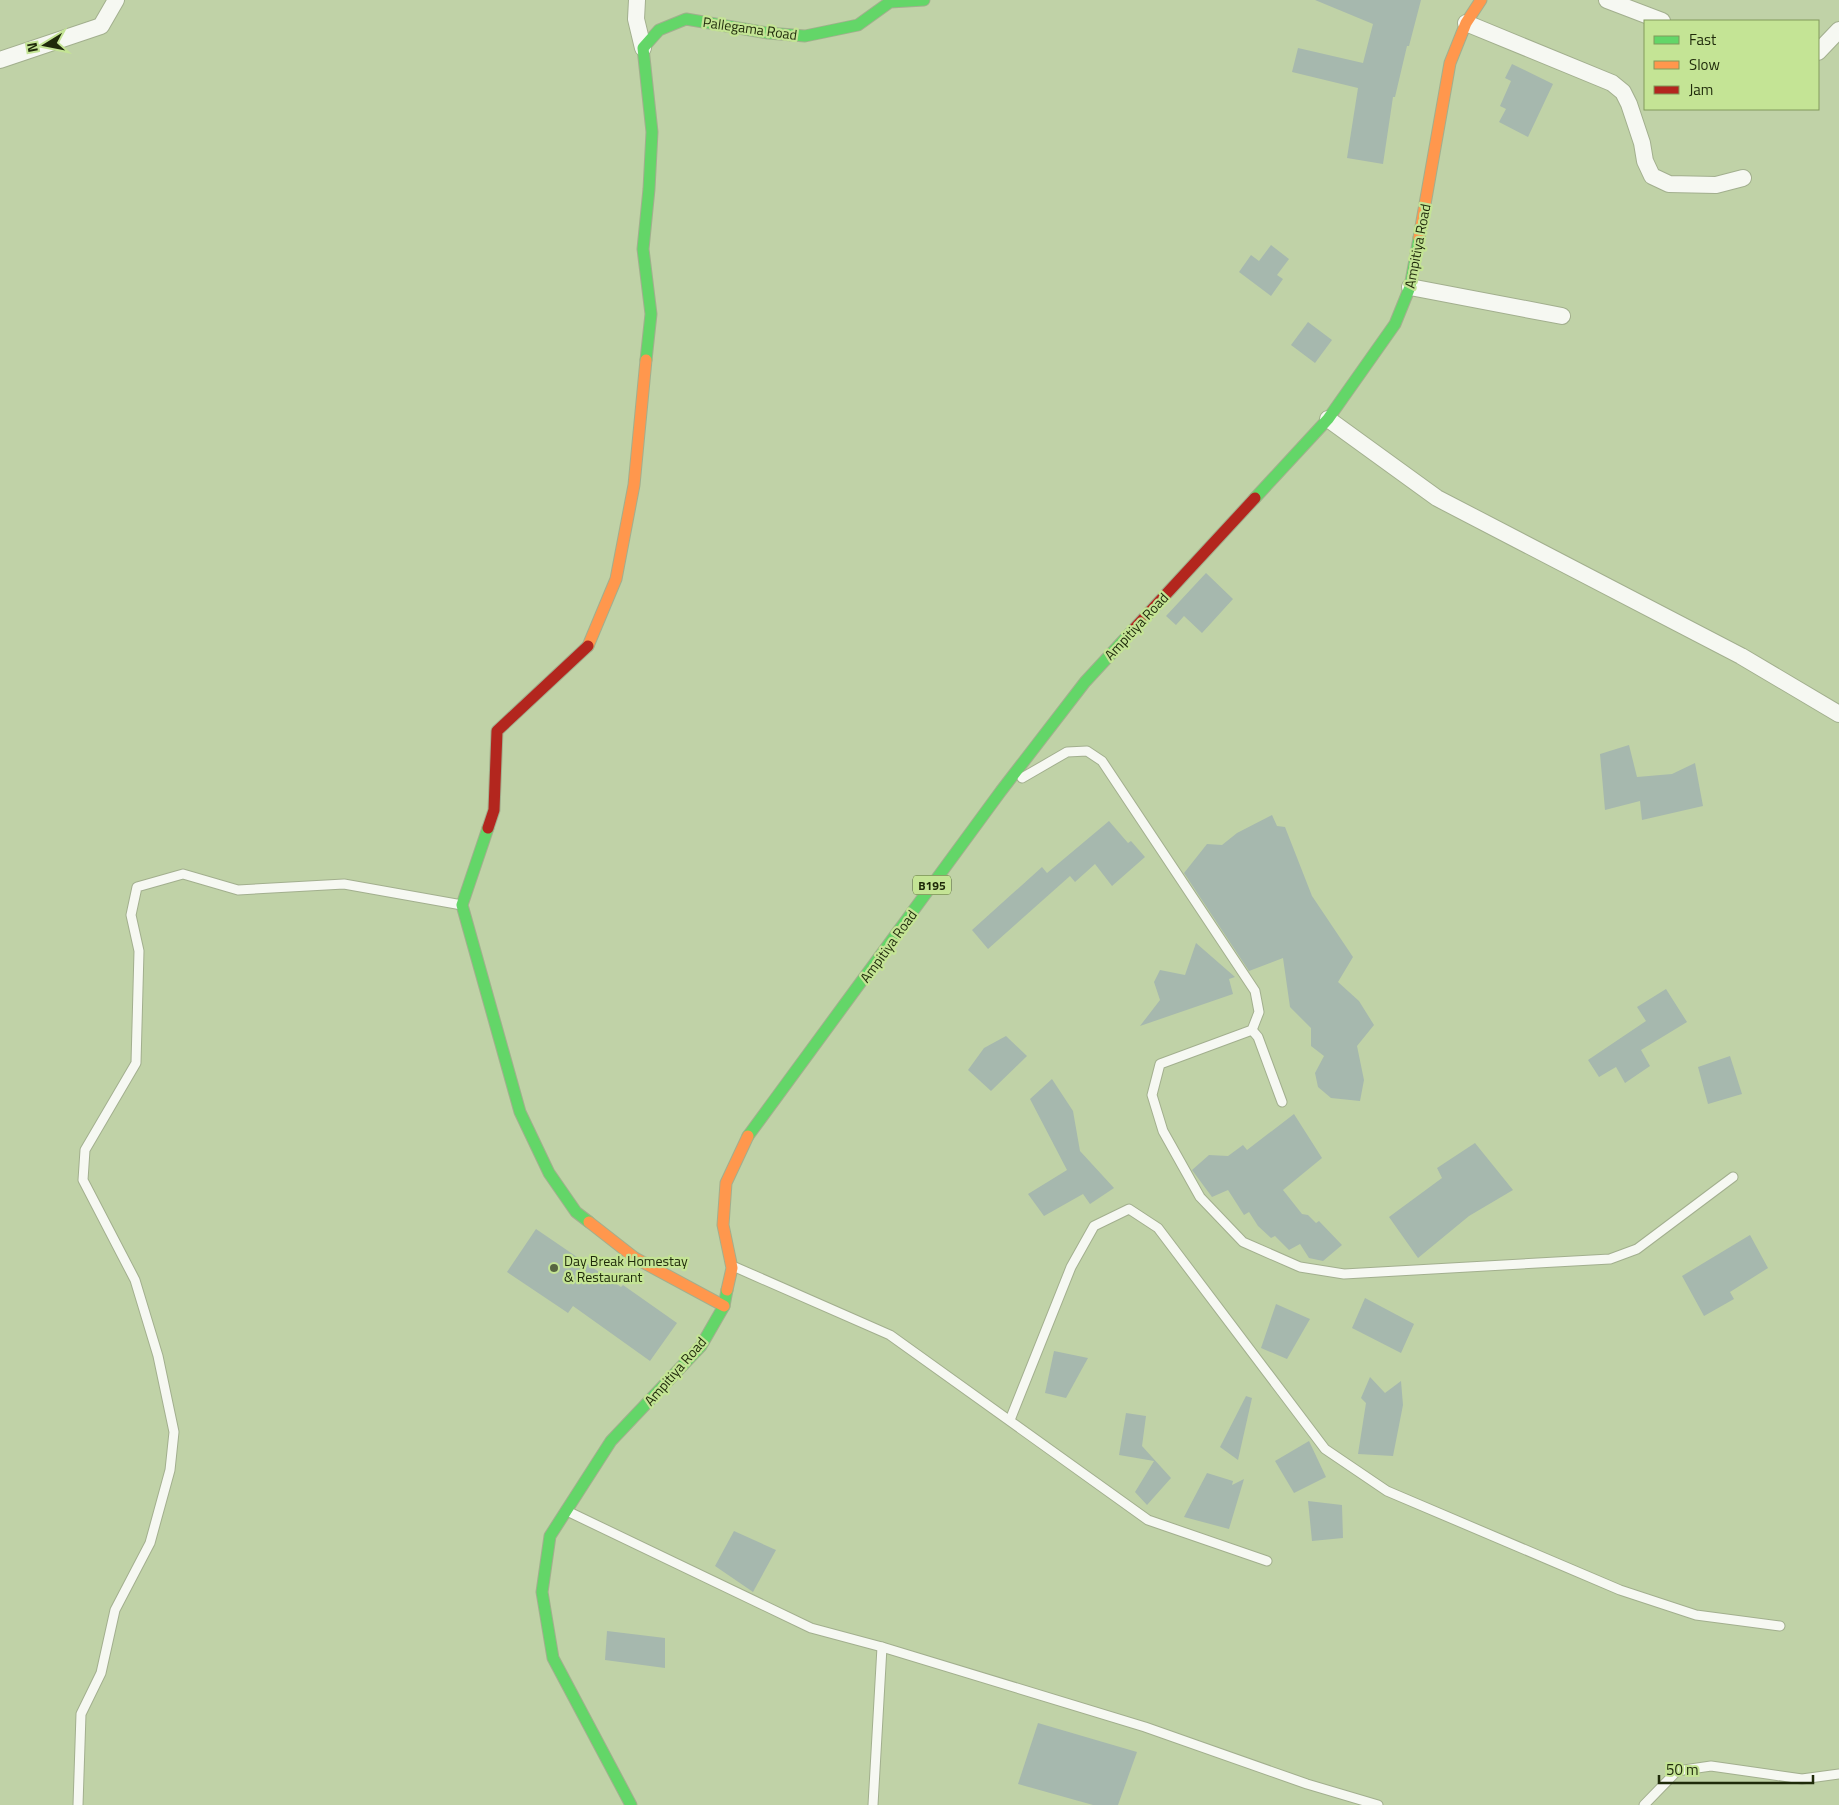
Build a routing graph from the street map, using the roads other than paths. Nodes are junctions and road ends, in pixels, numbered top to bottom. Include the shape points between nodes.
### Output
1 (116, 0) edge
2 (637, 0) edge
3 (924, 0) edge
4 (1482, 0) edge
5 (1607, 0) edge
6 (1659, 20) edge
7 (1466, 23) junction
8 (1839, 30) edge
9 (644, 48) junction
10 (1819, 51) edge
11 (0, 60) edge
12 (1743, 178) dead end
13 (1410, 287) junction
14 (1562, 316) dead end
15 (1328, 419) junction
16 (1839, 714) edge
17 (1001, 791) junction
18 (462, 905) junction
19 (1252, 1030) junction
20 (1282, 1102) dead end
21 (1733, 1177) dead end
22 (732, 1268) junction
23 (724, 1306) junction
24 (1010, 1420) junction
25 (566, 1511) junction
26 (1268, 1561) dead end
27 (1780, 1626) dead end
28 (882, 1647) junction
29 (1839, 1774) edge
30 (78, 1805) edge
31 (631, 1805) edge
32 (873, 1805) edge
33 (1378, 1805) edge
34 (1644, 1805) edge

1 - 11 street via 101,26
2 - 9 street via 636,19
3 - 9 main road, Pallegama Road via 890,2 858,25 805,36 686,19 659,30
4 - 7 main road, Ampitiya Road / B195
5 - 6 street
7 - 12 street via 1612,83 1623,92 1652,176 1669,184 1716,185
7 - 13 main road, Ampitiya Road / B195 via 1450,64
8 - 10 street
9 - 18 main road via 652,132 643,249 651,314 634,485 616,579 589,645 497,731 494,810
13 - 14 street
13 - 15 main road, Ampitiya Road / B195 via 1395,324
15 - 16 street via 1437,498 1741,656
15 - 17 main road, Ampitiya Road / B195 via 1085,682
17 - 19 lane via 1067,752 1087,752 1102,760 1255,991 1259,1012
17 - 22 main road, Ampitiya Road / B195 via 746,1140 726,1183 723,1225
18 - 23 main road via 520,1112 549,1173 576,1212 635,1258
18 - 30 lane via 344,884 238,890 183,874 137,887 131,915 139,951 136,1063 85,1150 83,1180 135,1280 158,1356 174,1432 170,1470 150,1543 114,1610 101,1673 81,1714
19 - 20 lane via 1258,1037
19 - 21 lane via 1160,1064 1152,1095 1163,1131 1200,1197 1244,1242 1300,1267 1344,1274 1610,1259 1637,1250
22 - 23 main road, Ampitiya Road / B195
22 - 24 lane via 890,1335
23 - 25 main road, Ampitiya Road / B195 via 701,1346 611,1442
24 - 26 lane via 1148,1520
24 - 27 lane via 1080,1250 1094,1226 1129,1209 1158,1228 1325,1450 1387,1491 1620,1590 1696,1615
25 - 28 lane via 811,1628
25 - 31 main road, Ampitiya Road / B195 via 550,1536 542,1592 553,1658
28 - 32 lane
28 - 33 lane via 1145,1727 1307,1784
29 - 34 lane via 1802,1778 1711,1766 1677,1771

